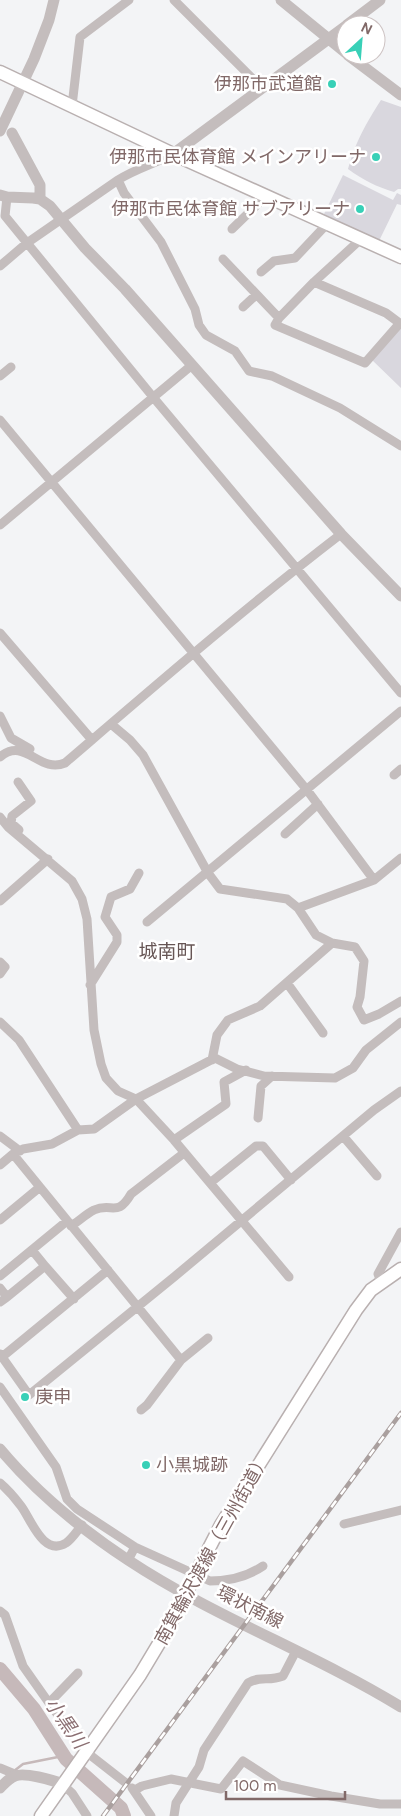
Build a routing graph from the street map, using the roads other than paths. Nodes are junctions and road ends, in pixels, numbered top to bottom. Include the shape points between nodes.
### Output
1 (54, 0) edge
2 (129, 0) edge
3 (174, 0) edge
4 (280, 0) edge
5 (380, 0) edge
6 (360, 15) edge
7 (336, 33) edge
8 (328, 39) junction
9 (336, 45) edge
10 (361, 65) edge
11 (0, 72) edge
12 (22, 82) junction
13 (262, 88) junction
14 (401, 95) edge
15 (72, 106) junction
16 (0, 131) edge
17 (12, 133) dead end
18 (172, 154) junction
19 (118, 180) junction
20 (3, 196) edge
21 (265, 197) junction
22 (40, 199) junction
23 (60, 219) junction
24 (327, 224) junction
25 (232, 229) dead end
26 (361, 239) junction
27 (27, 243) junction
28 (401, 257) edge
29 (223, 259) dead end
30 (0, 266) edge
31 (261, 272) dead end
32 (314, 282) junction
33 (256, 294) junction
34 (242, 307) dead end
35 (279, 318) junction
36 (400, 323) edge
37 (192, 365) junction
38 (11, 367) dead end
39 (0, 376) edge
40 (153, 398) junction
41 (0, 420) edge
42 (401, 446) edge
43 (51, 483) junction
44 (0, 525) edge
45 (341, 534) junction
46 (297, 568) junction
47 (401, 596) edge
48 (0, 632) edge
49 (193, 653) junction
50 (401, 693) edge
51 (401, 711) edge
52 (0, 716) edge
53 (111, 724) junction
54 (92, 740) junction
55 (0, 757) edge
56 (39, 760) junction
57 (18, 782) dead end
58 (307, 790) junction
59 (318, 804) junction
60 (0, 817) edge
61 (285, 834) dead end
62 (38, 851) junction
63 (401, 858) edge
64 (48, 859) junction
65 (139, 873) dead end
66 (208, 873) junction
67 (374, 880) junction
68 (0, 901) edge
69 (298, 908) junction
70 (148, 922) dead end
71 (332, 943) junction
72 (0, 962) edge
73 (0, 974) edge
74 (287, 983) junction
75 (90, 985) junction
76 (401, 1001) edge
77 (0, 1022) edge
78 (401, 1022) edge
79 (323, 1033) dead end
80 (212, 1060) junction
81 (246, 1070) junction
82 (272, 1076) junction
83 (401, 1091) edge
84 (136, 1099) junction
85 (258, 1118) dead end
86 (78, 1130) junction
87 (0, 1136) edge
88 (343, 1136) junction
89 (174, 1140) junction
90 (16, 1152) junction
91 (184, 1153) junction
92 (0, 1165) edge
93 (377, 1176) dead end
94 (291, 1180) junction
95 (210, 1183) junction
96 (40, 1187) junction
97 (0, 1220) edge
98 (241, 1220) junction
99 (69, 1223) junction
100 (401, 1232) edge
101 (32, 1250) junction
102 (45, 1266) junction
103 (401, 1269) edge
104 (108, 1270) junction
105 (0, 1276) edge
106 (289, 1277) dead end
107 (381, 1282) junction
108 (0, 1288) edge
109 (3, 1299) edge
110 (74, 1299) junction
111 (137, 1306) junction
112 (208, 1338) dead end
113 (1, 1355) edge
114 (181, 1360) junction
115 (0, 1387) edge
116 (141, 1410) dead end
117 (0, 1449) edge
118 (0, 1483) edge
119 (401, 1510) edge
120 (344, 1524) dead end
121 (82, 1525) junction
122 (135, 1547) junction
123 (128, 1560) junction
124 (263, 1566) dead end
125 (196, 1576) junction
126 (186, 1594) junction
127 (0, 1611) edge
128 (296, 1651) junction
129 (78, 1673) dead end
130 (49, 1703) junction
131 (401, 1707) edge
132 (84, 1753) junction
133 (0, 1768) edge
134 (17, 1775) junction
135 (64, 1782) junction
136 (188, 1784) junction
137 (130, 1786) junction
138 (0, 1788) edge
139 (401, 1804) edge
140 (41, 1816) edge
141 (87, 1816) edge
142 (151, 1816) edge
143 (174, 1816) edge

1 - 12 street via 34,59
2 - 15 street via 80,37
3 - 13 street
4 - 8 street
5 - 6 street
7 - 8 street
8 - 9 street
8 - 13 street
10 - 14 street
11 - 12 main road
12 - 15 main road
12 - 16 street
13 - 18 street
15 - 18 main road
17 - 22 street via 40,185
18 - 19 street via 132,170
18 - 21 main road
19 - 23 street
19 - 42 street via 161,242 206,335 235,351 250,370 272,376 340,408
20 - 22 street
20 - 27 street via 5,216
21 - 24 main road
21 - 25 street
22 - 23 street
23 - 27 street
23 - 37 street
24 - 26 main road
24 - 31 street via 295,258 274,261
26 - 28 main road
26 - 32 street
27 - 30 street
27 - 40 street
29 - 33 street
32 - 35 street
32 - 36 street via 386,313
33 - 34 street
33 - 35 street
35 - 36 street via 275,325 365,363
37 - 40 street
37 - 45 street
38 - 39 street
40 - 43 street
40 - 46 street
41 - 43 street
43 - 44 street
43 - 49 street
45 - 46 street
45 - 47 street
46 - 49 street
46 - 50 street
48 - 54 street
49 - 53 street
49 - 58 street
51 - 58 street
52 - 56 street via 11,738 36,752
53 - 54 street
53 - 66 street via 143,755
54 - 56 street via 65,763 52,766
55 - 56 street via 19,750
57 - 62 street via 31,801 12,816 11,823 39,847
58 - 59 street
58 - 66 street
59 - 61 street
59 - 67 street
60 - 62 street
62 - 64 street
63 - 67 street
64 - 68 street
64 - 75 street via 72,881 82,899 87,919
65 - 75 street via 130,889 111,897 106,917 117,935 117,942
66 - 69 street via 220,888 287,899
66 - 70 street
67 - 69 street
69 - 71 street via 316,935
71 - 74 street
71 - 76 street via 355,947 364,961 357,1007 364,1020
72 - 73 street via 5,967
74 - 79 street
74 - 80 street via 260,1006 228,1020 218,1035
75 - 84 street via 94,1030 106,1078 118,1091
77 - 86 street via 20,1040
78 - 82 street via 366,1050 353,1068 335,1078
80 - 81 street via 215,1058
80 - 84 street
81 - 82 street
81 - 89 street via 224,1082 226,1104
82 - 85 street via 261,1086
83 - 88 street
84 - 86 street via 94,1129
84 - 89 street
86 - 90 street via 52,1144
87 - 90 street
88 - 93 street
88 - 94 street
89 - 91 street
90 - 92 street
90 - 96 street
91 - 95 street
91 - 99 street via 131,1194 119,1208 93,1210
94 - 95 street via 263,1146 256,1146
94 - 98 street
95 - 98 street
96 - 97 street
96 - 99 street
98 - 106 street
98 - 111 street
99 - 101 street
99 - 104 street
100 - 107 street via 378,1274
101 - 102 street
101 - 105 street
102 - 109 street
102 - 110 street
103 - 107 main road, 南箕輪沢渡線（三州街道）
104 - 110 street
104 - 111 street
107 - 125 main road, 南箕輪沢渡線（三州街道） via 356,1310 221,1525
108 - 109 street
110 - 113 street
111 - 113 street via 29,1395
111 - 114 street
112 - 114 street
114 - 116 street
115 - 122 street via 56,1467 68,1499 77,1509
117 - 121 street, 環状南線 via 50,1501
118 - 121 street via 21,1505 47,1544 65,1543
119 - 120 street
121 - 123 street, 環状南線
122 - 123 street
122 - 125 street
123 - 126 street, 環状南線
124 - 125 street via 252,1574 222,1581
125 - 126 main road, 南箕輪沢渡線（三州街道）
126 - 128 street, 環状南線
126 - 132 main road, 南箕輪沢渡線（三州街道） via 140,1675
127 - 130 street via 5,1615 23,1666
128 - 131 street, 環状南線
128 - 136 street via 283,1676 274,1680 257,1678 248,1683 204,1750 199,1767
129 - 130 street
130 - 132 street
132 - 135 main road, 南箕輪沢渡線（三州街道）
132 - 137 street
133 - 134 street
134 - 135 street
134 - 138 street
135 - 140 main road, 南箕輪沢渡線（三州街道）
135 - 141 street
136 - 137 street via 171,1779
136 - 139 street via 221,1789 243,1761 280,1785 380,1804
136 - 143 street via 176,1803
137 - 142 street

